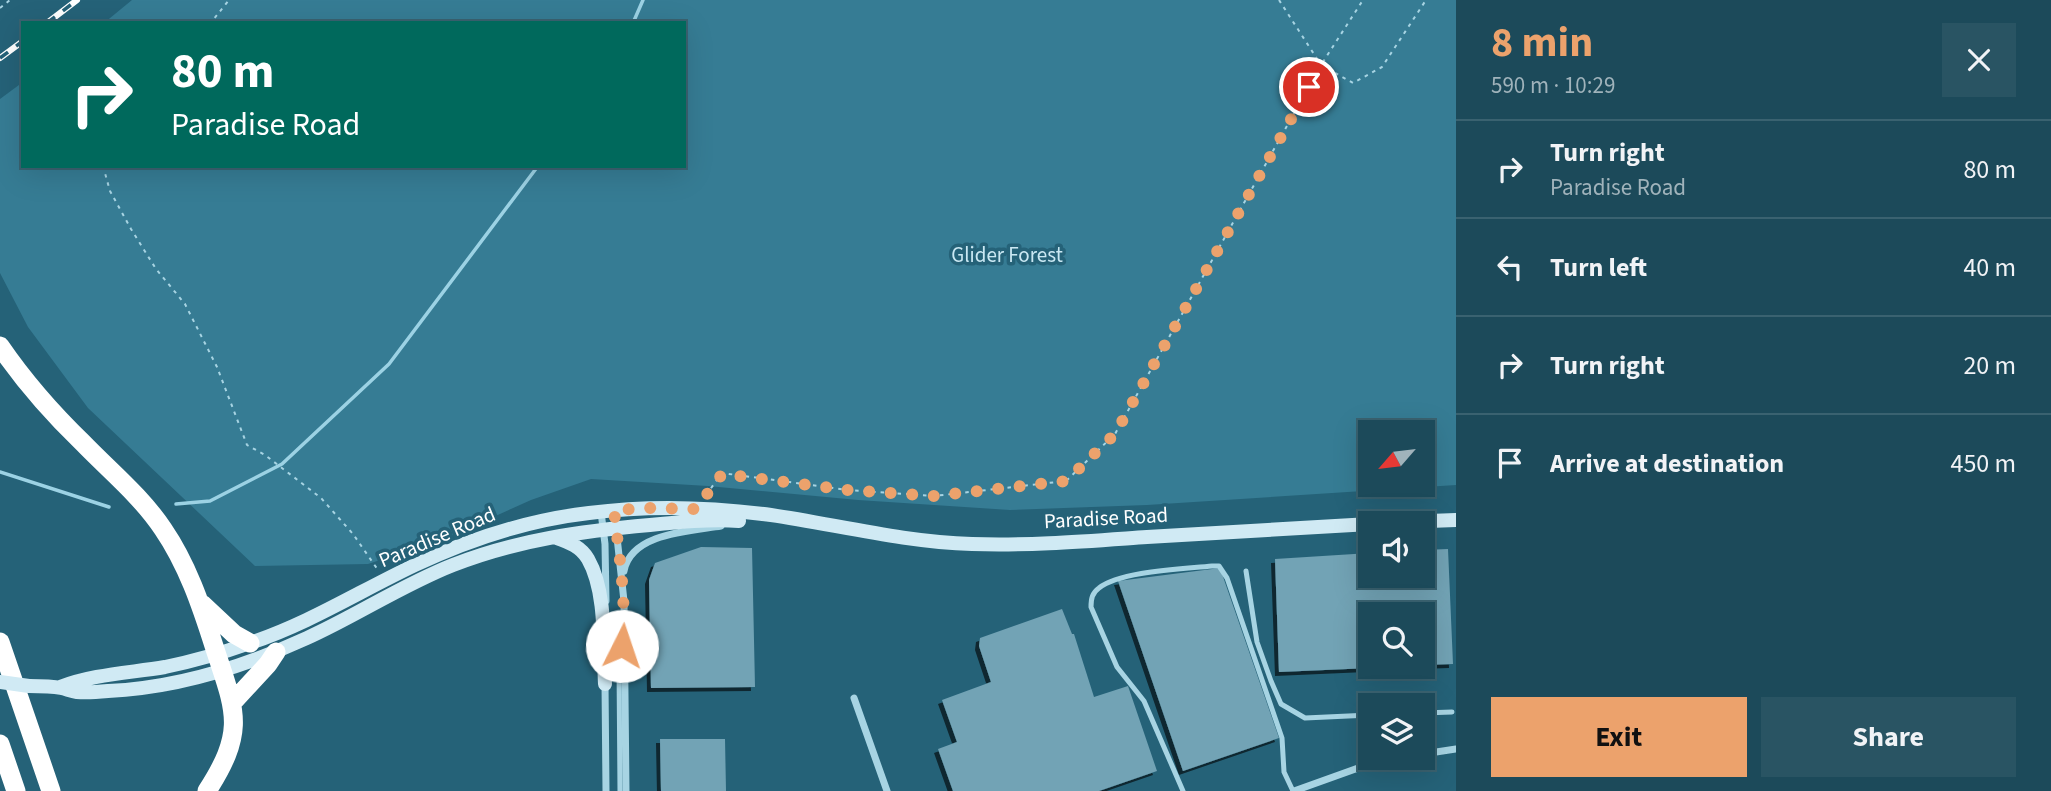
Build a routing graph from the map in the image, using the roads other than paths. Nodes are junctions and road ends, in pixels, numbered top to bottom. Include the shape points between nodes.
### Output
1 (0, 346) edge
2 (608, 511) junction
3 (1456, 520) edge
4 (1435, 521) edge
5 (752, 522) junction
6 (1358, 524) edge
7 (845, 528) junction
8 (610, 529) junction
9 (554, 537) junction
10 (1246, 571) dead end
11 (622, 580) junction
12 (199, 601) junction
13 (624, 625) junction
14 (0, 642) edge
15 (250, 643) junction
16 (276, 652) junction
17 (220, 662) junction
18 (0, 682) edge
19 (605, 684) junction
20 (854, 698) dead end
21 (232, 703) junction
22 (1452, 712) dead end
23 (1435, 713) edge
24 (1358, 715) edge
25 (0, 744) edge
26 (1456, 749) edge
27 (1435, 752) edge
28 (1358, 766) edge
29 (16, 791) edge
30 (51, 791) edge
31 (207, 791) edge
32 (606, 791) edge
33 (620, 791) edge
34 (626, 791) edge
35 (887, 791) edge
36 (1183, 791) edge
37 (1294, 791) edge

1 - 12 highway via 33,389 151,512
2 - 7 street, Paradise Road via 696,509
2 - 8 street
2 - 8 street
2 - 15 street, Paradise Road via 532,523 478,538
3 - 4 street, Paradise Road
5 - 7 street, Paradise Road
5 - 8 street, Paradise Road
5 - 11 street via 660,537 632,554
6 - 7 street, Paradise Road via 1002,544 928,540
8 - 9 street, Paradise Road
8 - 11 street
8 - 19 street
9 - 16 street, Paradise Road via 478,556 430,574
9 - 19 street via 579,548 597,582
10 - 24 lane via 1256,642 1282,704 1305,718
11 - 13 street
12 - 15 highway
12 - 17 highway
13 - 33 lane via 619,666
13 - 34 street
14 - 30 highway
15 - 17 street, Paradise Road
16 - 17 street, Paradise Road
16 - 21 highway
17 - 18 street, Paradise Road, bridge via 100,675 60,687
17 - 21 highway
19 - 32 street
20 - 35 street
21 - 31 highway via 230,747
22 - 23 lane
25 - 29 highway
26 - 27 street
28 - 37 street
36 - 37 lane via 1144,701 1117,667 1091,599 1098,588 1125,577 1219,566 1282,738 1284,772

